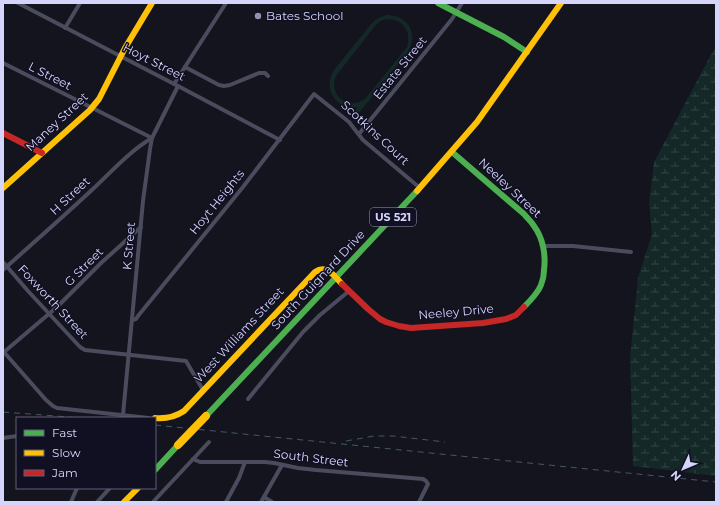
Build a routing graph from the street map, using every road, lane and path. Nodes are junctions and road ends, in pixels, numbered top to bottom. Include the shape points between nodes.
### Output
1 (18, 3) edge
2 (80, 3) edge
3 (152, 3) edge
4 (226, 3) edge
5 (438, 3) edge
6 (462, 3) edge
7 (561, 3) edge
8 (456, 12) junction
9 (65, 28) junction
10 (527, 52) junction
11 (121, 56) junction
12 (3, 63) edge
13 (185, 67) junction
14 (268, 76) dead end
15 (176, 85) junction
16 (314, 94) joint
17 (92, 108) junction
18 (3, 133) edge
19 (359, 134) junction
20 (152, 138) junction
21 (280, 140) junction
22 (452, 152) junction
23 (42, 153) junction
24 (3, 188) edge
25 (421, 188) junction
26 (141, 227) junction
27 (544, 246) junction
28 (631, 252) dead end
29 (3, 262) edge
30 (7, 267) junction
31 (3, 270) edge
32 (336, 278) junction
33 (349, 291) junction
34 (49, 314) junction
35 (132, 320) junction
36 (3, 351) edge
37 (129, 355) junction
38 (203, 390) junction
39 (248, 399) dead end
40 (123, 415) junction
41 (140, 417) edge
42 (156, 418) edge
43 (16, 436) edge
44 (3, 438) edge
45 (209, 442) dead end
46 (193, 459) junction
47 (246, 462) junction
48 (282, 465) junction
49 (156, 469) edge
50 (77, 489) edge
51 (109, 489) edge
52 (137, 489) edge
53 (264, 497) junction
54 (71, 502) edge
55 (97, 502) edge
56 (124, 502) edge
57 (153, 502) edge
58 (226, 502) edge
59 (261, 502) edge
60 (272, 502) edge
61 (419, 502) edge

1 - 9 street, Hoyt Street
2 - 9 street
3 - 11 main road, Maney Street
4 - 13 street, K Street
5 - 8 main road
6 - 8 street, Estate Street
7 - 10 main road, South Guignard Drive / US 521
8 - 10 main road
8 - 19 street, Estate Street
9 - 11 street, Hoyt Street
10 - 22 main road, South Guignard Drive / US 521
11 - 15 street, Hoyt Street
11 - 17 main road, Maney Street via 100,99
12 - 17 street, L Street
13 - 14 street via 224,86 259,73
13 - 15 street, K Street
15 - 20 street, K Street
15 - 21 street, Hoyt Street
16 - 19 street, Scotkins Court via 349,122
16 - 21 street, Hoyt Heights
17 - 20 street, L Street
17 - 23 main road, Maney Street
18 - 23 main road
19 - 25 street, Scotkins Court
20 - 26 street, K Street
20 - 30 street, H Street via 124,160
21 - 35 street, Hoyt Heights via 136,319
22 - 25 main road, South Guignard Drive / US 521
22 - 27 main road, Neeley Street via 524,214 534,225
23 - 24 main road, Maney Street
25 - 32 main road, South Guignard Drive / US 521
26 - 34 street, G Street
26 - 35 street, K Street
27 - 28 street
27 - 33 main road, Neeley Drive via 545,264 541,286 516,315 506,319 405,328 376,316
29 - 30 street, Foxworth Street
30 - 31 street, H Street
30 - 34 street, Foxworth Street
32 - 33 main road, Neeley Drive
32 - 38 main road, West Williams Street via 324,268 315,272
32 - 49 main road, South Guignard Drive / US 521, bridge
33 - 39 street via 298,338
34 - 36 street, G Street
34 - 37 street, Foxworth Street via 83,349
35 - 37 street, K Street
36 - 40 street via 53,406
37 - 38 street, Foxworth Street via 186,361
37 - 40 street, K Street
38 - 42 main road, West Williams Street via 180,414
40 - 41 street
43 - 44 street
45 - 46 street
46 - 47 street, South Street via 200,462
46 - 57 street
47 - 48 street, South Street
47 - 58 street
48 - 53 street
48 - 61 street, South Street via 423,480 428,484
50 - 54 street
51 - 55 street
52 - 56 main road
53 - 59 street
53 - 60 street

